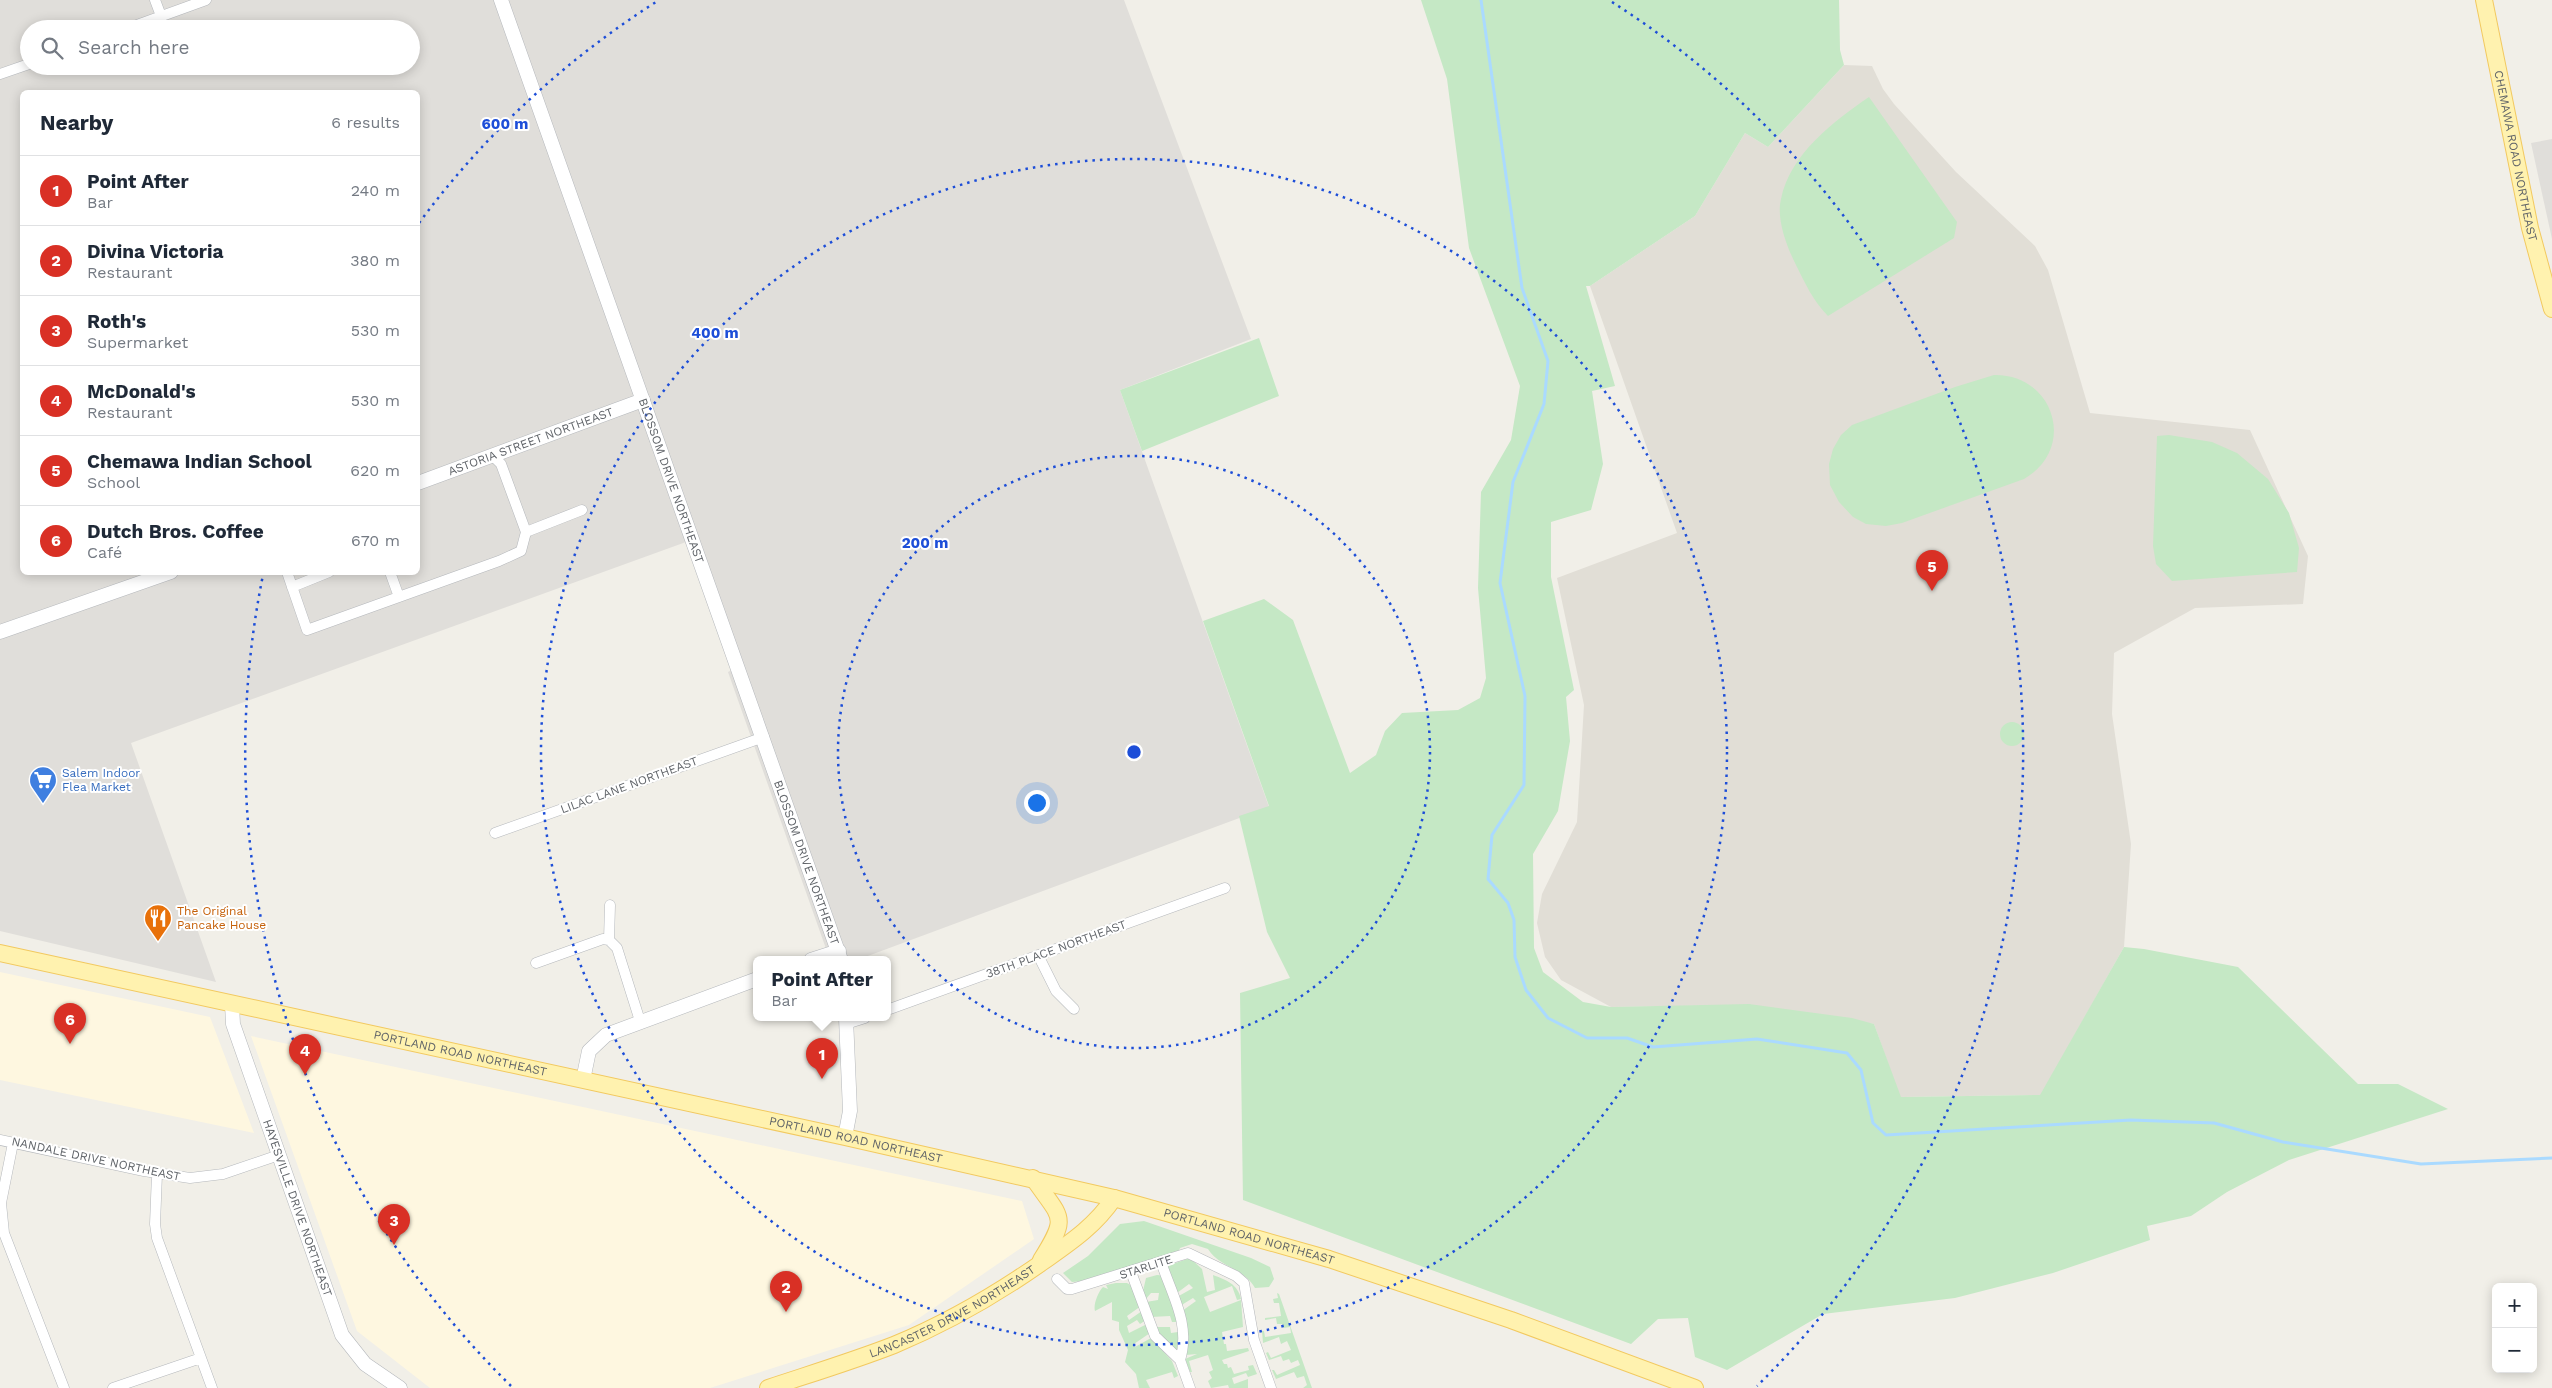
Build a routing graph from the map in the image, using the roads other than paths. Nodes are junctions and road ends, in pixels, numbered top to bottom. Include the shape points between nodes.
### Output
1 (155, 0) edge
2 (206, 0) edge
3 (501, 0) edge
4 (2484, 0) edge
5 (160, 16) junction
6 (150, 20) edge
7 (20, 67) edge
8 (0, 74) edge
9 (2552, 309) edge
10 (643, 400) junction
11 (493, 456) junction
12 (420, 482) edge
13 (582, 510) dead end
14 (526, 532) junction
15 (162, 575) edge
16 (287, 575) edge
17 (322, 575) edge
18 (391, 575) edge
19 (292, 587) junction
20 (399, 597) junction
21 (0, 632) edge
22 (764, 737) junction
23 (495, 833) dead end
24 (1225, 888) dead end
25 (610, 905) dead end
26 (609, 940) junction
27 (0, 953) edge
28 (840, 955) edge
29 (1038, 955) junction
30 (536, 963) dead end
31 (753, 980) edge
32 (232, 1004) junction
33 (1074, 1008) dead end
34 (891, 1009) edge
35 (640, 1021) junction
36 (846, 1021) edge
37 (583, 1080) junction
38 (845, 1136) junction
39 (0, 1140) edge
40 (13, 1142) junction
41 (280, 1155) junction
42 (157, 1174) junction
43 (1033, 1178) junction
44 (1114, 1198) junction
45 (1161, 1262) junction
46 (1037, 1267) junction
47 (1131, 1272) junction
48 (1057, 1279) dead end
49 (201, 1358) junction
50 (1180, 1360) junction
51 (64, 1388) edge
52 (113, 1388) edge
53 (212, 1388) edge
54 (400, 1388) edge
55 (768, 1388) edge
56 (1190, 1388) edge
57 (1271, 1388) edge
58 (1695, 1388) edge

1 - 5 street
2 - 5 street
3 - 10 street, BLOSSOM DRIVE NORTHEAST
4 - 9 main road, CHEMAWA ROAD NORTHEAST via 2530,228
5 - 6 street
7 - 8 street
10 - 11 street, ASTORIA STREET NORTHEAST
10 - 22 street, BLOSSOM DRIVE NORTHEAST
11 - 12 street, ASTORIA STREET NORTHEAST
11 - 14 street via 501,464
13 - 14 street
14 - 20 street via 521,551
15 - 21 street
16 - 19 street
17 - 19 street
18 - 20 street
19 - 20 street via 307,630
22 - 23 street, LILAC LANE NORTHEAST
22 - 28 street, BLOSSOM DRIVE NORTHEAST
24 - 29 street, 38TH PLACE NORTHEAST
25 - 26 street
26 - 30 street via 603,939
26 - 35 street via 617,948
27 - 32 main road, PORTLAND ROAD NORTHEAST
29 - 33 street via 1056,991
29 - 34 street, 38TH PLACE NORTHEAST
31 - 35 street
32 - 37 main road, PORTLAND ROAD NORTHEAST
32 - 41 street, HAYESVILLE DRIVE NORTHEAST via 233,1024
35 - 37 street via 615,1030 594,1043 586,1059
36 - 38 street via 850,1111
37 - 38 main road, PORTLAND ROAD NORTHEAST
38 - 43 main road, PORTLAND ROAD NORTHEAST
39 - 40 street, NANDALE DRIVE NORTHEAST
40 - 42 street, NANDALE DRIVE NORTHEAST
40 - 51 street via 1,1202 4,1233
41 - 42 street, NANDALE DRIVE NORTHEAST via 206,1177
41 - 54 street, HAYESVILLE DRIVE NORTHEAST via 342,1335 365,1364
42 - 49 street via 157,1238
43 - 44 main road, PORTLAND ROAD NORTHEAST
43 - 46 main road via 1060,1222
44 - 46 main road, LANCASTER DRIVE NORTHEAST via 1093,1225
44 - 58 main road, PORTLAND ROAD NORTHEAST via 1329,1259 1511,1320
45 - 47 street, STARLITE
45 - 50 street via 1183,1324 1185,1339
45 - 57 street, STARLITE via 1188,1253 1244,1283 1254,1340
46 - 55 main road, LANCASTER DRIVE NORTHEAST via 941,1324 893,1345
47 - 48 street, STARLITE via 1072,1289 1067,1289
47 - 50 street via 1155,1336
49 - 52 street
49 - 53 street
50 - 56 street

